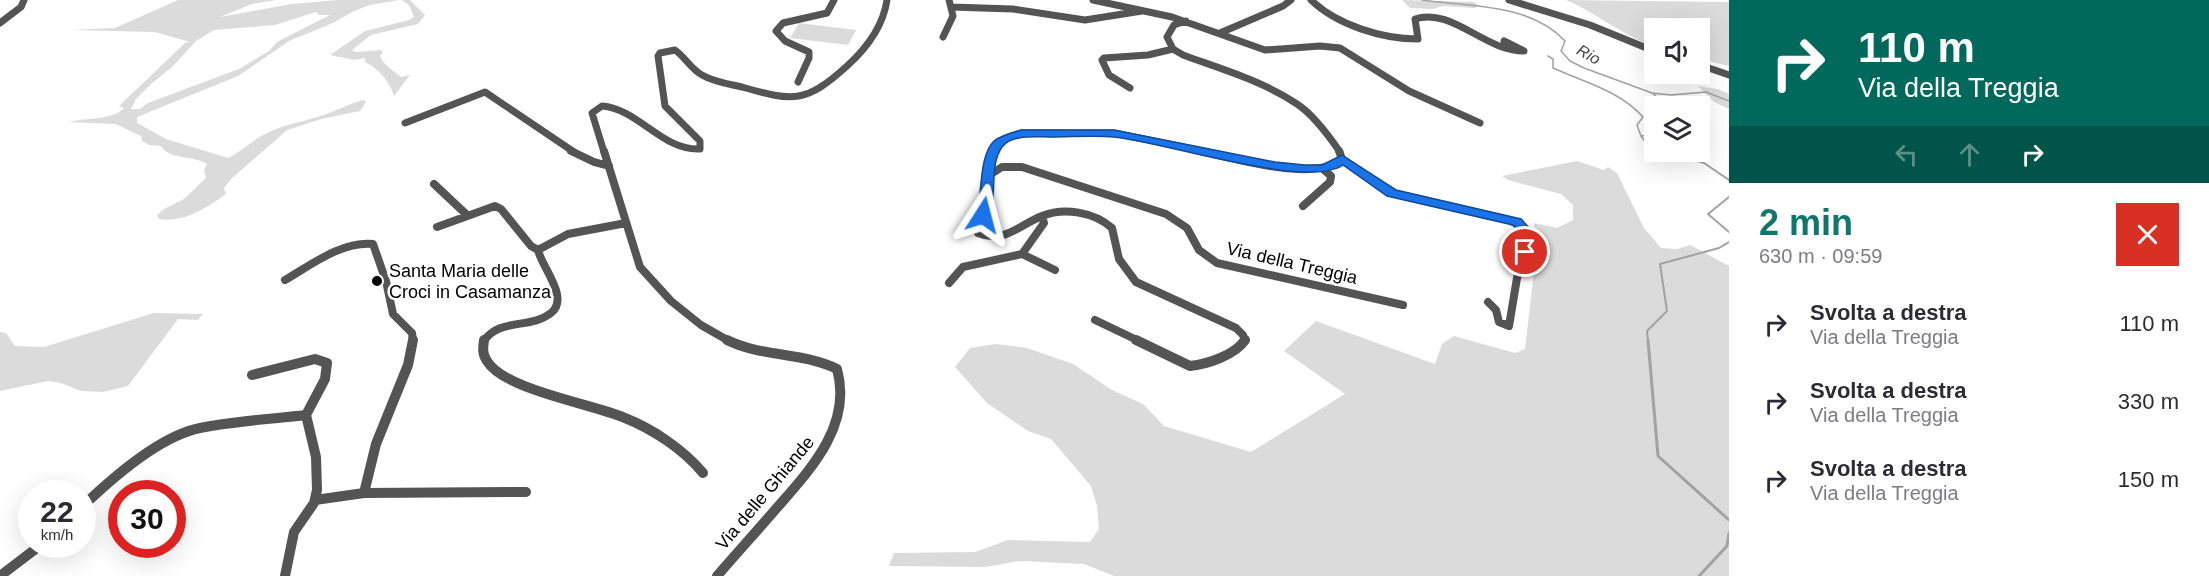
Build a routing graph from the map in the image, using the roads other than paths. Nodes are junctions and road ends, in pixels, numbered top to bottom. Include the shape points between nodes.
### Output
1 (24, 0) edge
2 (834, 0) edge
3 (889, 0) edge
4 (1093, 0) edge
5 (1291, 0) edge
6 (1311, 0) edge
7 (1509, 0) edge
8 (950, 3) edge
9 (1148, 10) junction
10 (1186, 21) junction
11 (0, 23) edge
12 (1220, 33) junction
13 (943, 37) dead end
14 (1504, 40) dead end
15 (1644, 47) edge
16 (1173, 49) junction
17 (1710, 68) edge
18 (1729, 75) edge
19 (798, 82) dead end
20 (1130, 88) dead end
21 (405, 123) dead end
22 (1480, 123) dead end
23 (1342, 159) junction
24 (609, 166) junction
25 (1323, 169) junction
26 (988, 176) junction
27 (434, 184) dead end
28 (1303, 206) dead end
29 (467, 215) junction
30 (1042, 216) junction
31 (626, 223) junction
32 (437, 227) dead end
33 (538, 250) junction
34 (1022, 254) junction
35 (1055, 270) dead end
36 (285, 280) dead end
37 (949, 283) dead end
38 (1488, 302) dead end
39 (1403, 305) dead end
40 (1095, 320) dead end
41 (252, 375) dead end
42 (306, 415) junction
43 (703, 473) dead end
44 (526, 492) dead end
45 (364, 493) junction
46 (96, 494) edge
47 (315, 500) junction
48 (24, 558) edge
49 (0, 576) edge
50 (285, 576) edge
51 (717, 576) edge

1 - 11 street via 21,8
2 - 19 street via 823,15 783,23 776,31 785,41 809,52
3 - 24 street, Via delle Ghiande via 865,48 825,86 803,98 774,97 705,77 679,52 664,50 658,56 665,106 700,141 700,148 682,149 620,109 607,105 592,113
4 - 9 street
5 - 12 street
6 - 14 street via 1325,12 1385,34 1418,39 1415,19 1432,16 1493,46 1524,51
7 - 15 street
8 - 9 street via 1085,20
8 - 13 street via 953,16
9 - 10 street
10 - 12 street
10 - 16 street via 1174,25 1167,38
12 - 22 street via 1265,50 1340,48 1409,91
16 - 20 street via 1104,58 1109,75
16 - 23 street via 1258,83 1299,105 1331,139
17 - 18 street
21 - 24 street via 485,92 562,146
23 - 25 street
23 - 38 street via 1392,193 1522,226 1525,252 1509,326 1499,322 1496,310
24 - 31 street, Via delle Ghiande
25 - 26 street via 1275,165 1114,133 1021,133 999,143 990,158
25 - 28 street via 1331,176 1330,182
26 - 30 street via 987,200 978,233 990,238 1008,235
26 - 39 street, Via della Treggia via 1002,167 1032,169 1166,214 1187,228 1199,250 1217,263
27 - 29 street
29 - 32 street
29 - 33 street via 490,206 501,209
30 - 34 street via 1044,223
30 - 40 street via 1072,213 1109,225 1115,231 1118,256 1136,282 1236,328 1245,341 1231,351 1190,366
31 - 33 street via 582,230 554,239
31 - 51 street, Via delle Ghiande via 646,278 723,339 816,360 837,369 840,378 840,401 825,449
33 - 43 street via 538,259 558,296 557,304 552,314 503,326 491,333 482,351 487,366 519,384 626,417 676,449
34 - 35 street
34 - 37 street via 963,267
36 - 45 street via 322,258 361,243 373,244 393,314 412,333 408,365 376,444
41 - 42 street via 315,359 327,363 325,379
42 - 46 street via 198,428 121,470
42 - 47 street via 319,483
44 - 45 street
45 - 47 street
47 - 50 street via 296,526
48 - 49 street

